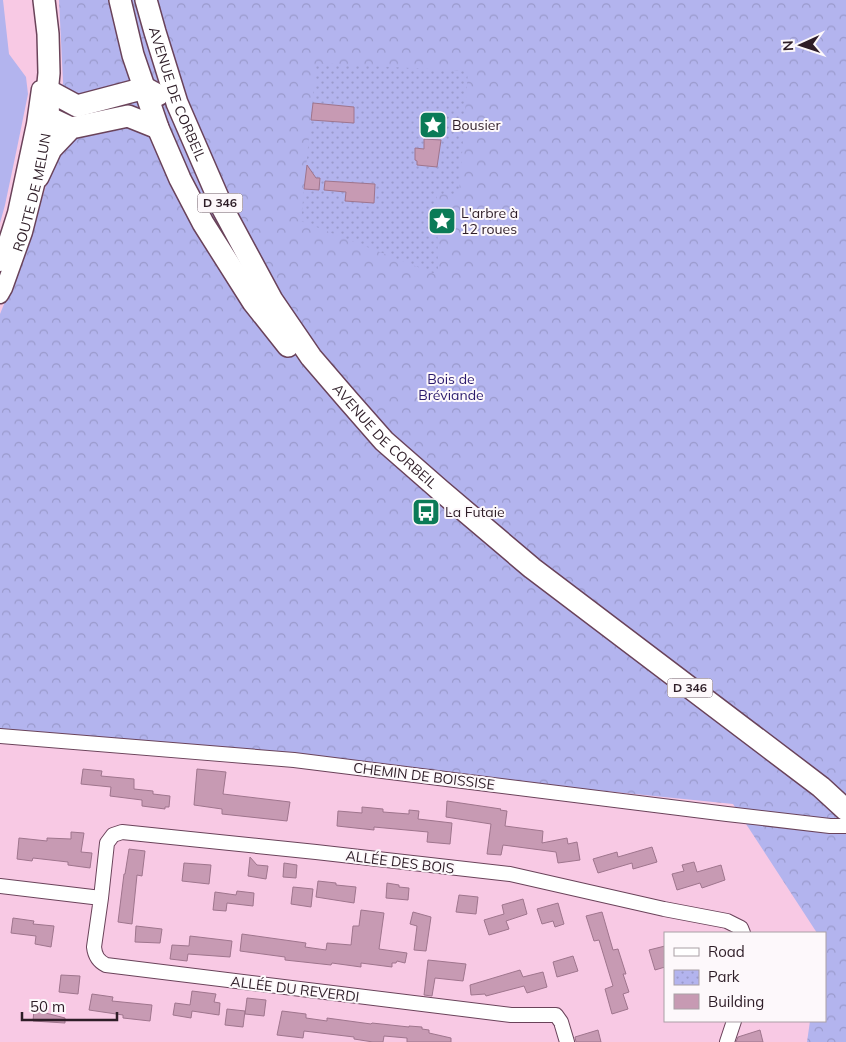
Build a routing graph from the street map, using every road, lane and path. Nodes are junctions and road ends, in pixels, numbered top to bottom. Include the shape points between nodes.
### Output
1 (39, 0) edge
2 (44, 0) edge
3 (52, 0) edge
4 (120, 0) edge
5 (146, 0) edge
6 (133, 55) junction
7 (167, 73) junction
8 (53, 93) junction
9 (116, 96) junction
10 (154, 105) junction
11 (77, 106) junction
12 (40, 119) junction
13 (70, 128) junction
14 (38, 177) junction
15 (0, 263) edge
16 (0, 295) edge
17 (272, 300) junction
18 (532, 568) junction
19 (0, 736) edge
20 (846, 810) edge
21 (846, 826) edge
22 (0, 886) edge
23 (101, 898) junction
24 (743, 932) edge
25 (734, 1022) edge
26 (567, 1042) edge
27 (727, 1042) edge

1 - 12 street via 43,49
2 - 12 main road via 48,63 46,104
3 - 8 street
4 - 6 main road, D 346
5 - 7 main road, AVENUE DE CORBEIL / D 346
6 - 9 main road via 129,74
6 - 10 main road, D 346
7 - 10 main road
7 - 17 main road, AVENUE DE CORBEIL / D 346 via 223,209
8 - 11 main road
8 - 12 street
9 - 10 main road
9 - 11 main road
10 - 13 main road via 128,116
10 - 17 main road via 169,110 222,226
10 - 18 main road, D 346 via 180,180 208,230 253,302 326,394 392,463 450,510
11 - 12 main road
12 - 13 main road
12 - 14 street, ROUTE DE MELUN
12 - 15 street, ROUTE DE MELUN
13 - 14 main road via 51,149
14 - 16 street, ROUTE DE MELUN via 24,232
17 - 18 main road, AVENUE DE CORBEIL / D 346 via 311,357 384,441
18 - 20 main road, AVENUE DE CORBEIL / D 346 via 813,781
19 - 21 street, CHEMIN DE BOISSISE via 294,760
22 - 23 street
23 - 24 street, ALLÉE DES BOIS via 107,843 113,835 122,832 510,874 727,921
23 - 26 street, ALLÉE DU REVERDI via 94,947 98,961 106,966 511,1015 556,1015
25 - 27 street

